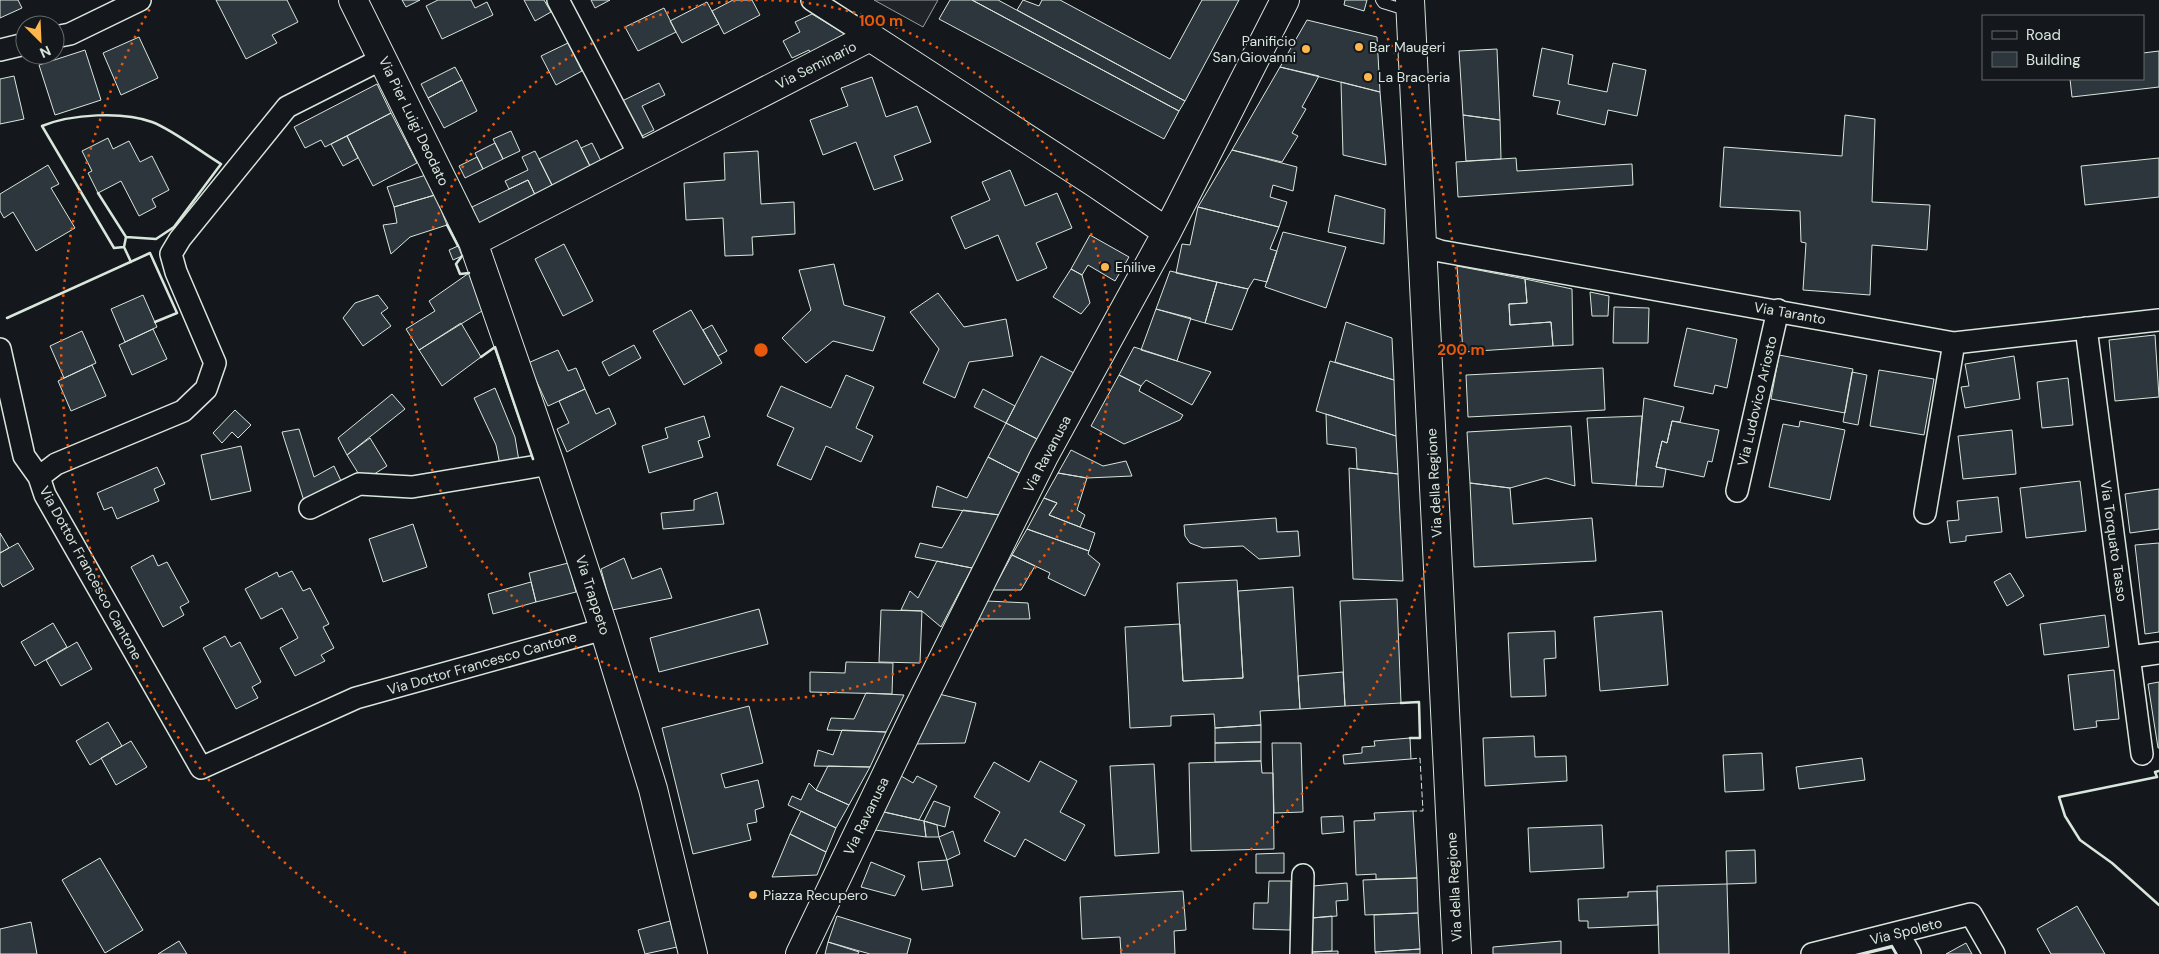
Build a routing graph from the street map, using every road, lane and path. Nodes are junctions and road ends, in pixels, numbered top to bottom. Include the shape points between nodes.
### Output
1 (140, 0) edge
2 (353, 0) edge
3 (558, 0) edge
4 (812, 0) edge
5 (1285, 0) edge
6 (1381, 0) edge
7 (1409, 4) edge
8 (65, 35) edge
9 (870, 38) junction
10 (15, 46) edge
11 (0, 50) edge
12 (384, 58) junction
13 (640, 156) junction
14 (1166, 232) junction
15 (473, 242) junction
16 (1423, 245) junction
17 (1778, 310) junction
18 (2159, 320) edge
19 (2086, 328) junction
20 (1954, 343) junction
21 (0, 350) edge
22 (550, 464) junction
23 (39, 477) junction
24 (1737, 491) dead end
25 (310, 508) dead end
26 (1925, 513) dead end
27 (604, 629) junction
28 (2159, 653) edge
29 (2130, 657) junction
30 (2142, 754) dead end
31 (1303, 875) dead end
32 (1898, 933) junction
33 (693, 954) edge
34 (800, 954) edge
35 (1302, 954) edge
36 (1457, 954) edge
37 (1812, 954) edge
38 (1910, 954) edge
39 (1994, 954) edge

1 - 8 street
2 - 12 street, Via Pier Luigi Deodato
3 - 13 street
4 - 9 street
5 - 14 street, Via Ravanusa
6 - 7 lane via 1383,3
7 - 16 street, Via della Regione
9 - 13 street, Via Seminario
9 - 14 street, Via Seminario
10 - 11 street
12 - 15 street, Via Pier Luigi Deodato
12 - 23 street, Via Dottor Francesco Cantone via 287,107 171,254 215,363 206,389 183,411 56,464
13 - 15 street, Via Seminario
14 - 34 street, Via Ravanusa via 1044,456 914,715
15 - 22 street, Via Trappeto
16 - 17 street, Via Taranto
16 - 36 street, Via della Regione
17 - 20 street, Via Taranto
17 - 24 street, Via Ludovico Ariosto
18 - 19 street, Via Taranto
19 - 20 street, Via Taranto
19 - 29 street, Via Torquato Tasso
20 - 26 street
21 - 23 street via 24,456
22 - 25 street via 412,487 359,484
22 - 27 street, Via Trappeto
23 - 27 street, Via Dottor Francesco Cantone via 45,495 201,768 356,698
27 - 33 street, Via Trappeto via 653,789
28 - 29 street
29 - 30 street, Via Torquato Tasso
31 - 35 street
32 - 37 street, Via Spoleto
32 - 38 street
32 - 39 street, Via Spoleto via 1971,914

